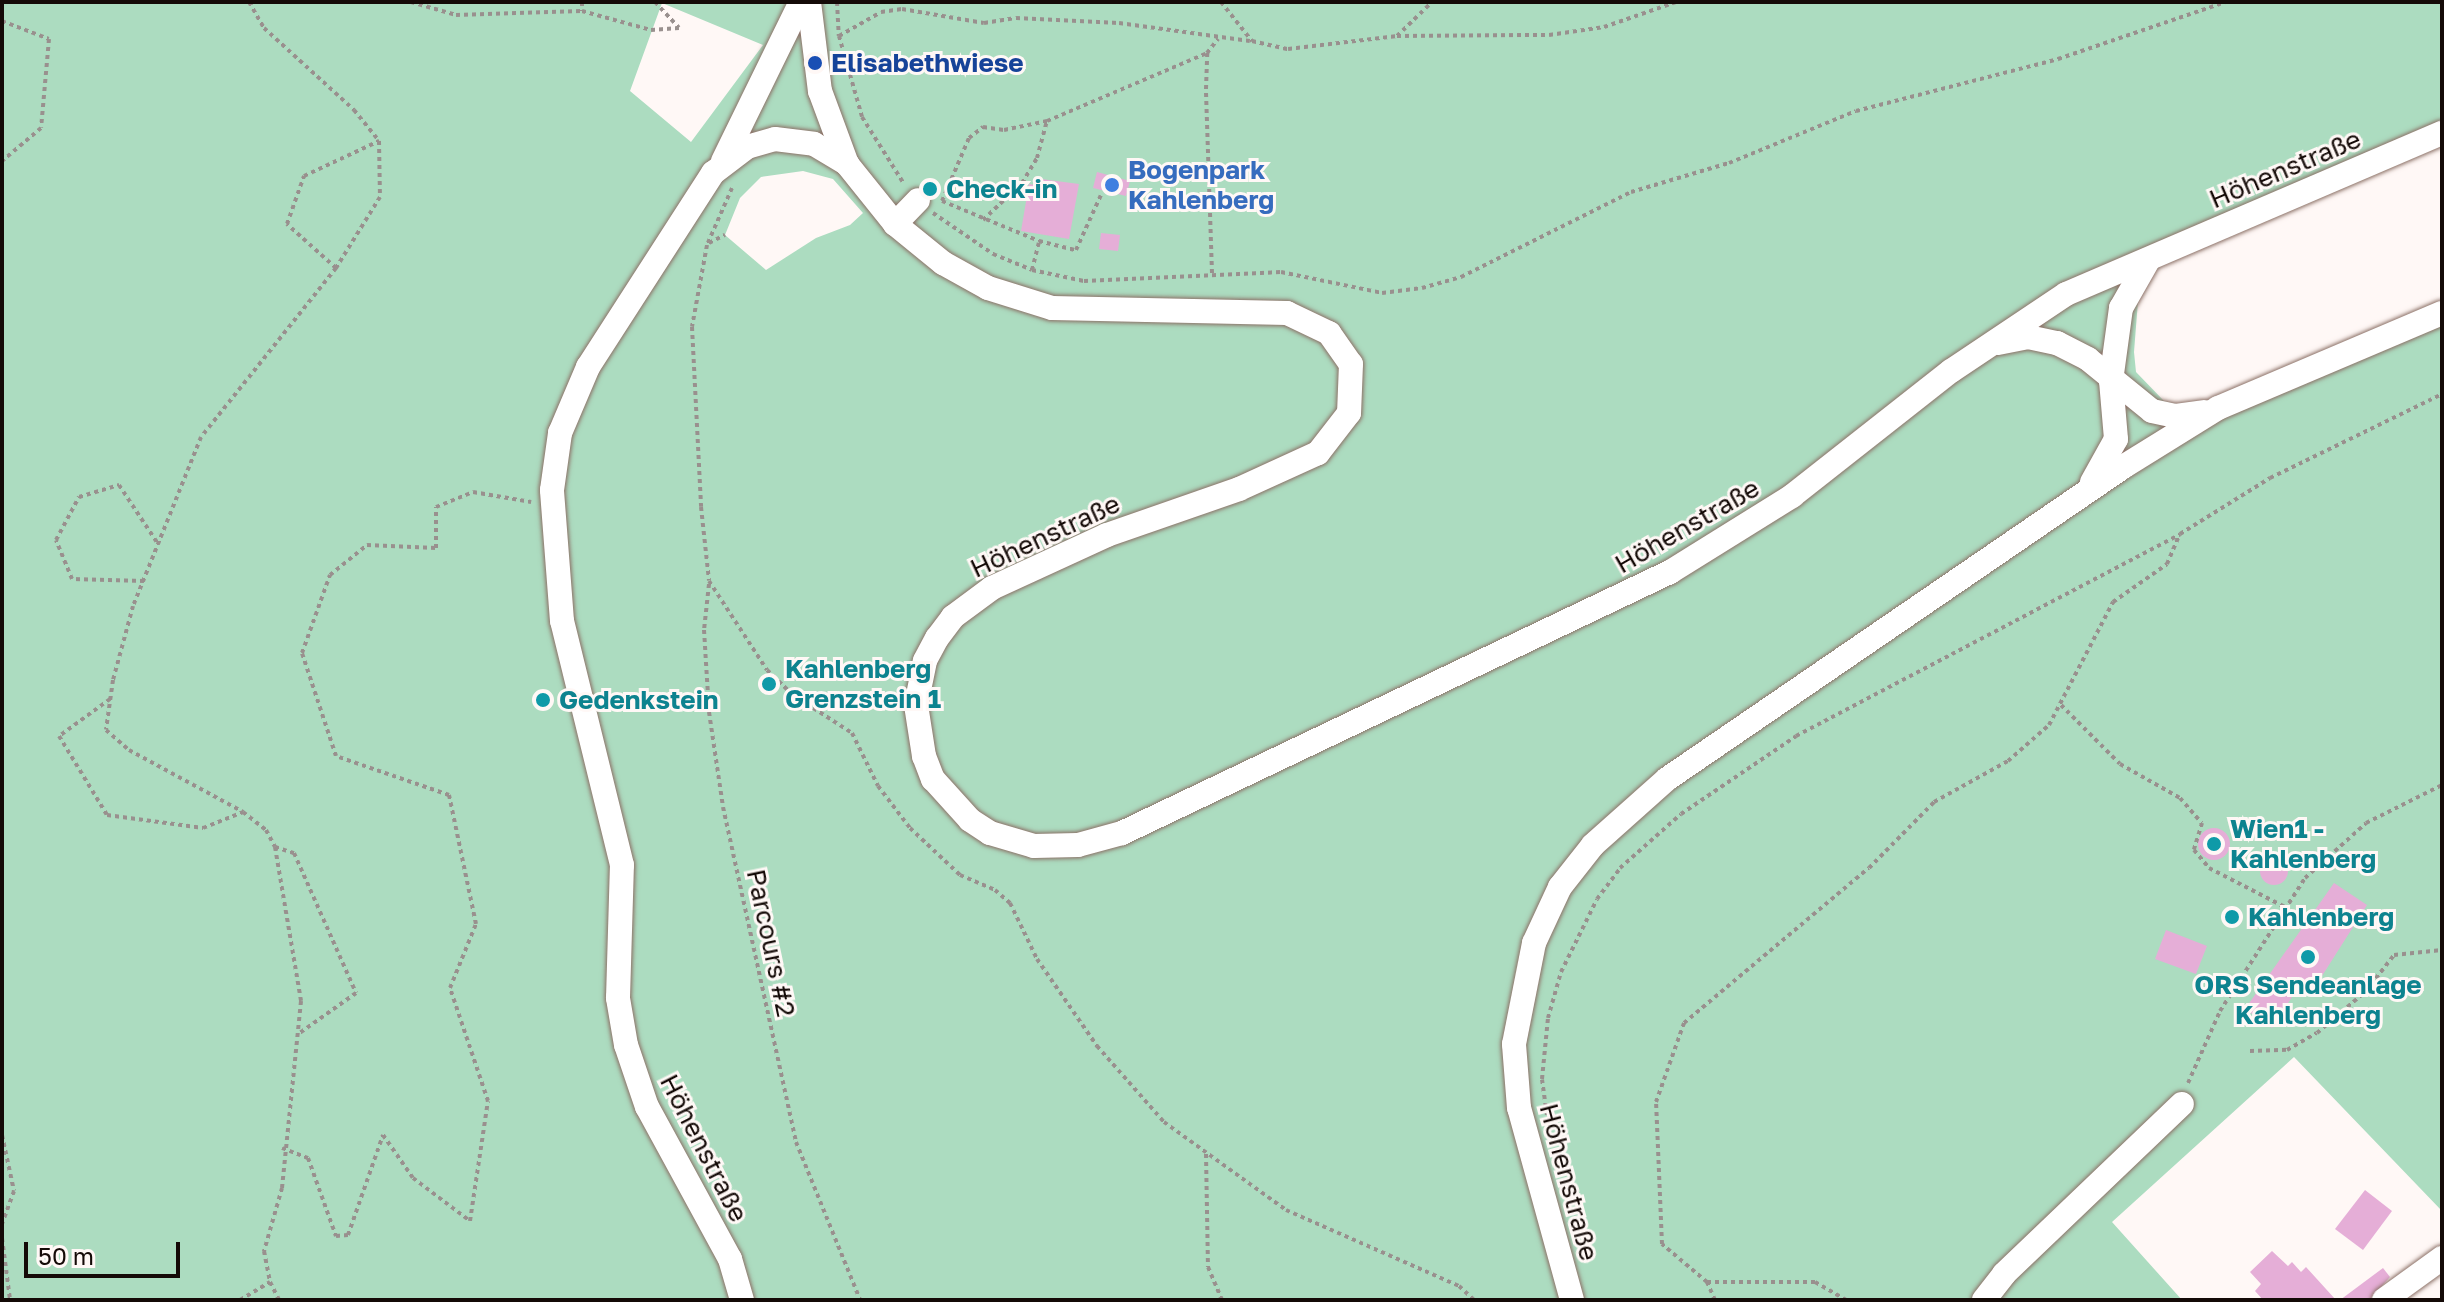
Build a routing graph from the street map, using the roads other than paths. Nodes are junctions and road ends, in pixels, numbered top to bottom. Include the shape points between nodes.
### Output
1 (801, 2) edge
2 (809, 2) edge
3 (2442, 133) edge
4 (722, 163) junction
5 (847, 164) junction
6 (930, 200) road end
7 (895, 224) junction
8 (2151, 257) junction
9 (2442, 313) edge
10 (1977, 354) junction
11 (2111, 381) junction
12 (2218, 408) junction
13 (2050, 517) junction
14 (2182, 1104) road end
15 (2442, 1258) edge
16 (742, 1300) edge
17 (1572, 1300) edge
18 (1984, 1300) edge
19 (2384, 1300) edge

1 - 4 street, Höhenstraße
2 - 5 street, Höhenstraße via 820,91
3 - 8 street, Höhenstraße
4 - 5 street, Höhenstraße via 747,147 775,139 799,140
4 - 16 street, Höhenstraße via 692,200 588,367 560,433 551,506 556,588 572,677 622,865 618,998 626,1045 647,1107 730,1259
5 - 7 street, Höhenstraße
6 - 7 street
7 - 10 street, Höhenstraße via 965,277 1011,297 1098,313 1287,313 1329,333 1351,364 1349,413 1318,453 1239,489 1107,535 992,588 953,617 937,638 925,661 916,705 933,779 970,820 990,833 1034,846 1078,845 1122,833 1670,572 1792,496
8 - 10 street, Höhenstraße via 2066,294
8 - 11 street, Höhenstraße via 2134,277 2121,308
9 - 12 street, Höhenstraße
10 - 11 street, Höhenstraße via 2015,339 2048,340 2088,359
11 - 12 street, Höhenstraße via 2164,414
11 - 13 street, Höhenstraße via 2117,422 2112,452 2093,480
12 - 13 street, Höhenstraße
13 - 17 street, Höhenstraße via 1667,779 1612,825 1560,887 1524,973 1514,1044 1519,1108
14 - 18 street via 2004,1274
15 - 19 street

